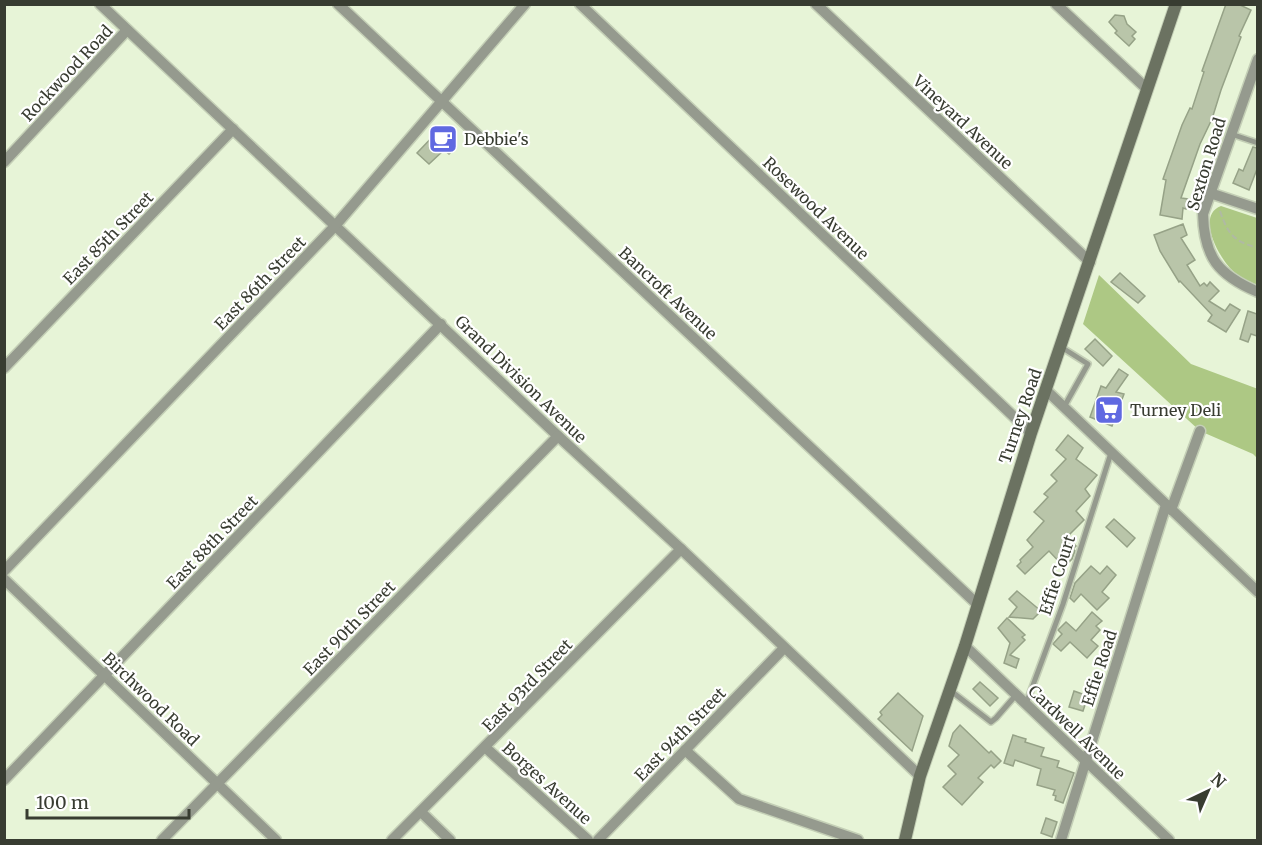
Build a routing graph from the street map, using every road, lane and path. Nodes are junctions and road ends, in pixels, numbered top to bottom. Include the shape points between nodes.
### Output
1 (100, 4) edge
2 (338, 4) edge
3 (525, 4) edge
4 (580, 4) edge
5 (816, 4) edge
6 (1056, 4) edge
7 (1176, 4) edge
8 (127, 30) junction
9 (1257, 59) edge
10 (1147, 89) junction
11 (442, 102) junction
12 (232, 129) junction
13 (1230, 133) junction
14 (1257, 143) edge
15 (4, 162) edge
16 (1210, 193) junction
17 (1257, 209) edge
18 (1220, 211) dead end
19 (335, 226) junction
20 (1257, 248) edge
21 (1090, 262) junction
22 (1257, 292) edge
23 (441, 324) junction
24 (1061, 346) junction
25 (4, 368) edge
26 (1046, 390) junction
27 (1064, 407) junction
28 (1200, 431) dead end
29 (1031, 433) junction
30 (558, 436) junction
31 (1111, 453) junction
32 (1169, 508) junction
33 (681, 549) junction
34 (4, 571) edge
35 (4, 579) edge
36 (1257, 592) edge
37 (976, 603) junction
38 (965, 646) junction
39 (784, 648) junction
40 (105, 676) junction
41 (949, 690) junction
42 (1016, 695) junction
43 (1026, 704) junction
44 (486, 748) junction
45 (685, 750) junction
46 (1086, 761) junction
47 (920, 776) junction
48 (4, 780) edge
49 (217, 784) junction
50 (421, 812) junction
51 (162, 840) edge
52 (276, 840) edge
53 (392, 840) edge
54 (450, 840) edge
55 (588, 840) edge
56 (598, 840) edge
57 (858, 840) edge
58 (905, 840) edge
59 (1061, 840) edge
60 (1169, 840) edge

1 - 8 street, Grand Division Avenue
2 - 11 street, Bancroft Avenue
3 - 11 street, East 86th Street
4 - 29 street, Rosewood Avenue
5 - 21 street, Vineyard Avenue
6 - 10 street
7 - 10 main road, Turney Road
8 - 12 street, Grand Division Avenue
8 - 15 street, Rockwood Road
9 - 13 street, Sexton Road
10 - 21 main road, Turney Road
11 - 19 street, East 86th Street
11 - 37 street, Bancroft Avenue
12 - 19 street, Grand Division Avenue
12 - 25 street, East 85th Street
13 - 14 lane
13 - 16 street, Sexton Road
16 - 17 street
16 - 22 street, Sexton Road via 1203,225 1211,255 1237,284
18 - 20 path via 1231,236
19 - 23 street, Grand Division Avenue
19 - 34 street, East 86th Street
21 - 24 main road, Turney Road
23 - 30 street, Grand Division Avenue
23 - 40 street, East 88th Street
24 - 26 main road, Turney Road
24 - 27 lane via 1088,363
26 - 27 street
26 - 29 main road, Turney Road
27 - 31 street
28 - 32 street, Effie Road
29 - 37 main road, Turney Road
30 - 33 street, Grand Division Avenue
30 - 49 street, East 90th Street
31 - 32 street
31 - 43 lane, Effie Court
32 - 36 street
32 - 46 street, Effie Road
33 - 39 street, Grand Division Avenue
33 - 44 street, East 93rd Street
35 - 40 street, Birchwood Road
37 - 38 main road, Turney Road
38 - 41 main road, Turney Road
38 - 42 street, Cardwell Avenue
39 - 45 street, East 94th Street
39 - 47 street, Grand Division Avenue
40 - 48 street, East 88th Street
40 - 49 street, Birchwood Road
41 - 42 lane via 991,722
41 - 47 main road, Turney Road
42 - 43 street, Cardwell Avenue
43 - 46 street, Cardwell Avenue
44 - 50 street, East 93rd Street
44 - 55 street, Borges Avenue
45 - 56 street, East 94th Street
45 - 57 street via 739,799
46 - 59 street, Effie Road
46 - 60 street, Cardwell Avenue
47 - 58 main road, Turney Road
49 - 51 street, East 90th Street
49 - 52 street, Birchwood Road
50 - 53 street, East 93rd Street
50 - 54 street

